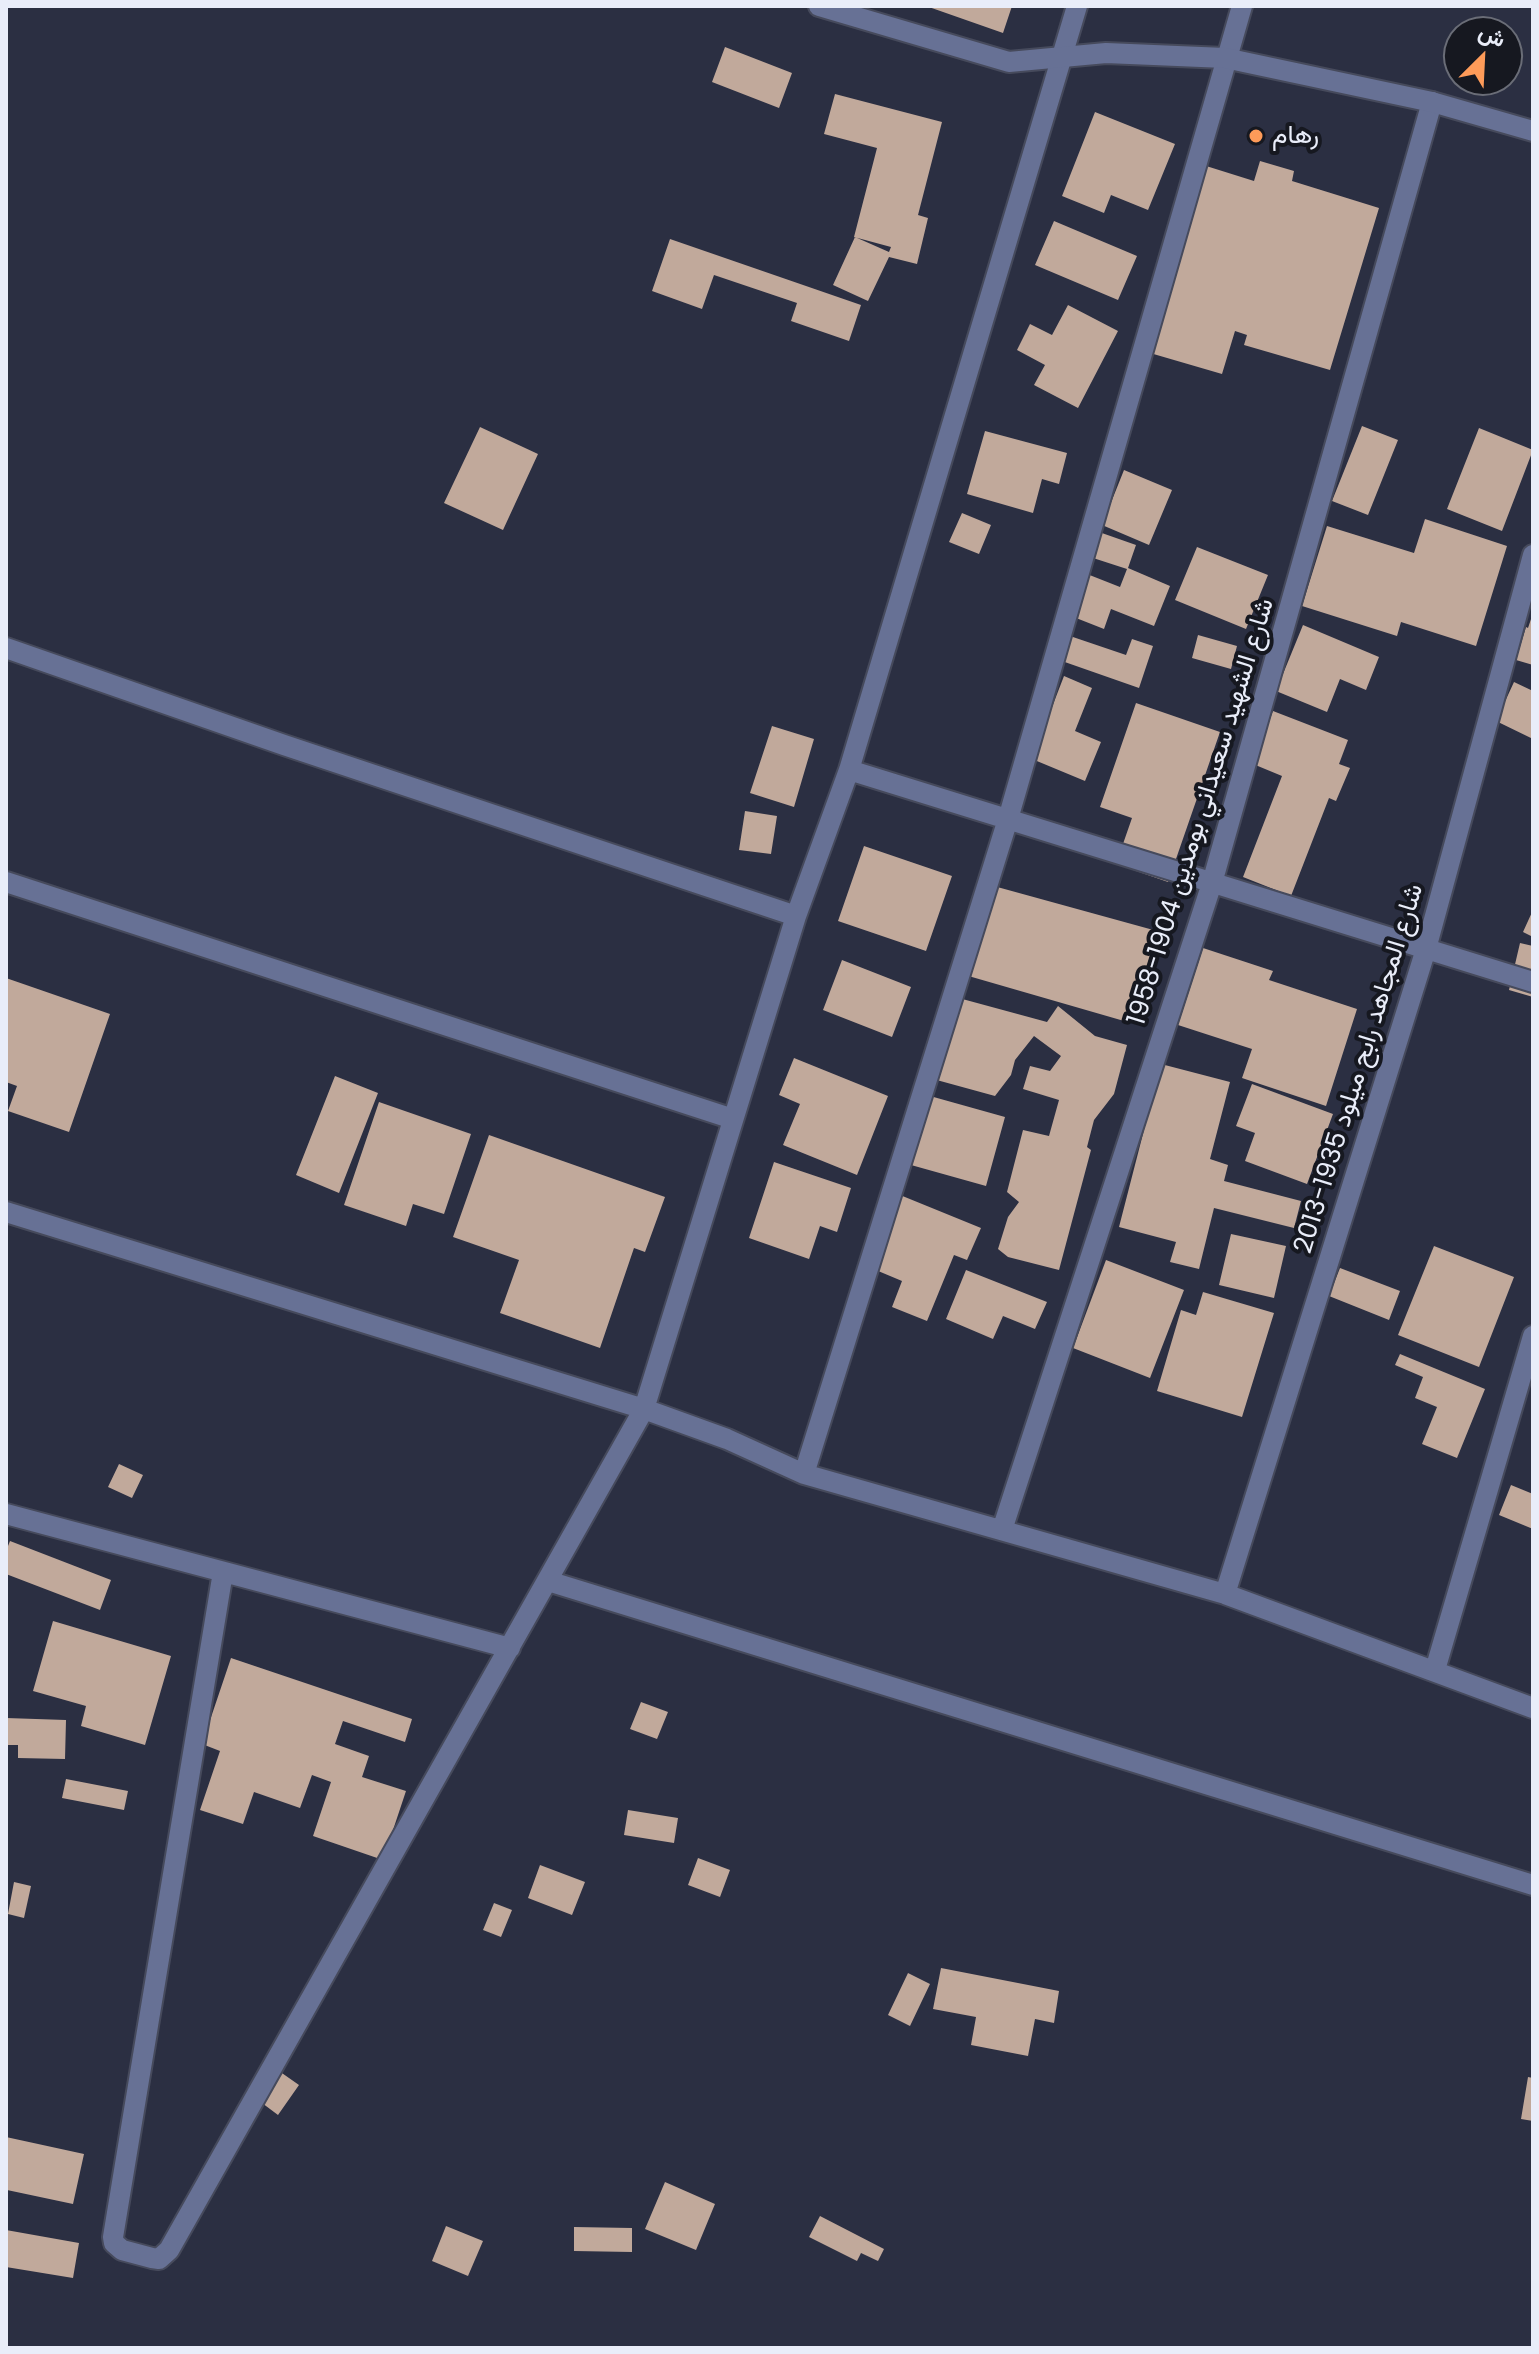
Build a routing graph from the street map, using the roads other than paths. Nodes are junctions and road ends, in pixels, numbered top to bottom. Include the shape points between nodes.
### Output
1 (819, 6) edge
2 (1077, 6) edge
3 (1242, 6) edge
4 (1062, 56) junction
5 (1225, 58) junction
6 (1432, 102) junction
7 (1533, 131) edge
8 (1533, 555) edge
9 (6, 648) edge
10 (849, 770) junction
11 (1008, 819) junction
12 (6, 882) edge
13 (1212, 883) junction
14 (796, 916) junction
15 (1426, 949) junction
16 (1533, 982) edge
17 (733, 1119) junction
18 (6, 1212) edge
19 (1533, 1336) edge
20 (644, 1409) junction
21 (804, 1474) junction
22 (6, 1514) edge
23 (1002, 1530) junction
24 (223, 1572) junction
25 (548, 1581) junction
26 (1225, 1594) junction
27 (510, 1648) junction
28 (1435, 1670) junction
29 (1533, 1708) edge
30 (1533, 1885) edge

1 - 4 street via 1009,62
2 - 4 street
3 - 5 street
4 - 5 street
4 - 10 street
5 - 6 street
5 - 11 street
6 - 7 street
6 - 13 street, شارع الشهيد سعيداني بومدين 1904-1958
8 - 15 street, شارع المجاهد رابح ميلود 1935-2013
9 - 14 street
10 - 11 street
10 - 14 street
11 - 13 street
11 - 21 street
12 - 17 street
13 - 15 street
13 - 23 street, شارع الشهيد سعيداني بومدين 1904-1958
14 - 17 street
15 - 16 street
15 - 26 street, شارع المجاهد رابح ميلود 1935-2013
17 - 20 street
18 - 20 street
19 - 28 street
20 - 21 street
20 - 25 street
21 - 23 street
22 - 24 street
23 - 26 street
24 - 27 street
24 - 27 street via 113,2237 117,2247 137,2254 159,2259 169,2250
25 - 27 street
25 - 30 street
26 - 28 street
28 - 29 street

